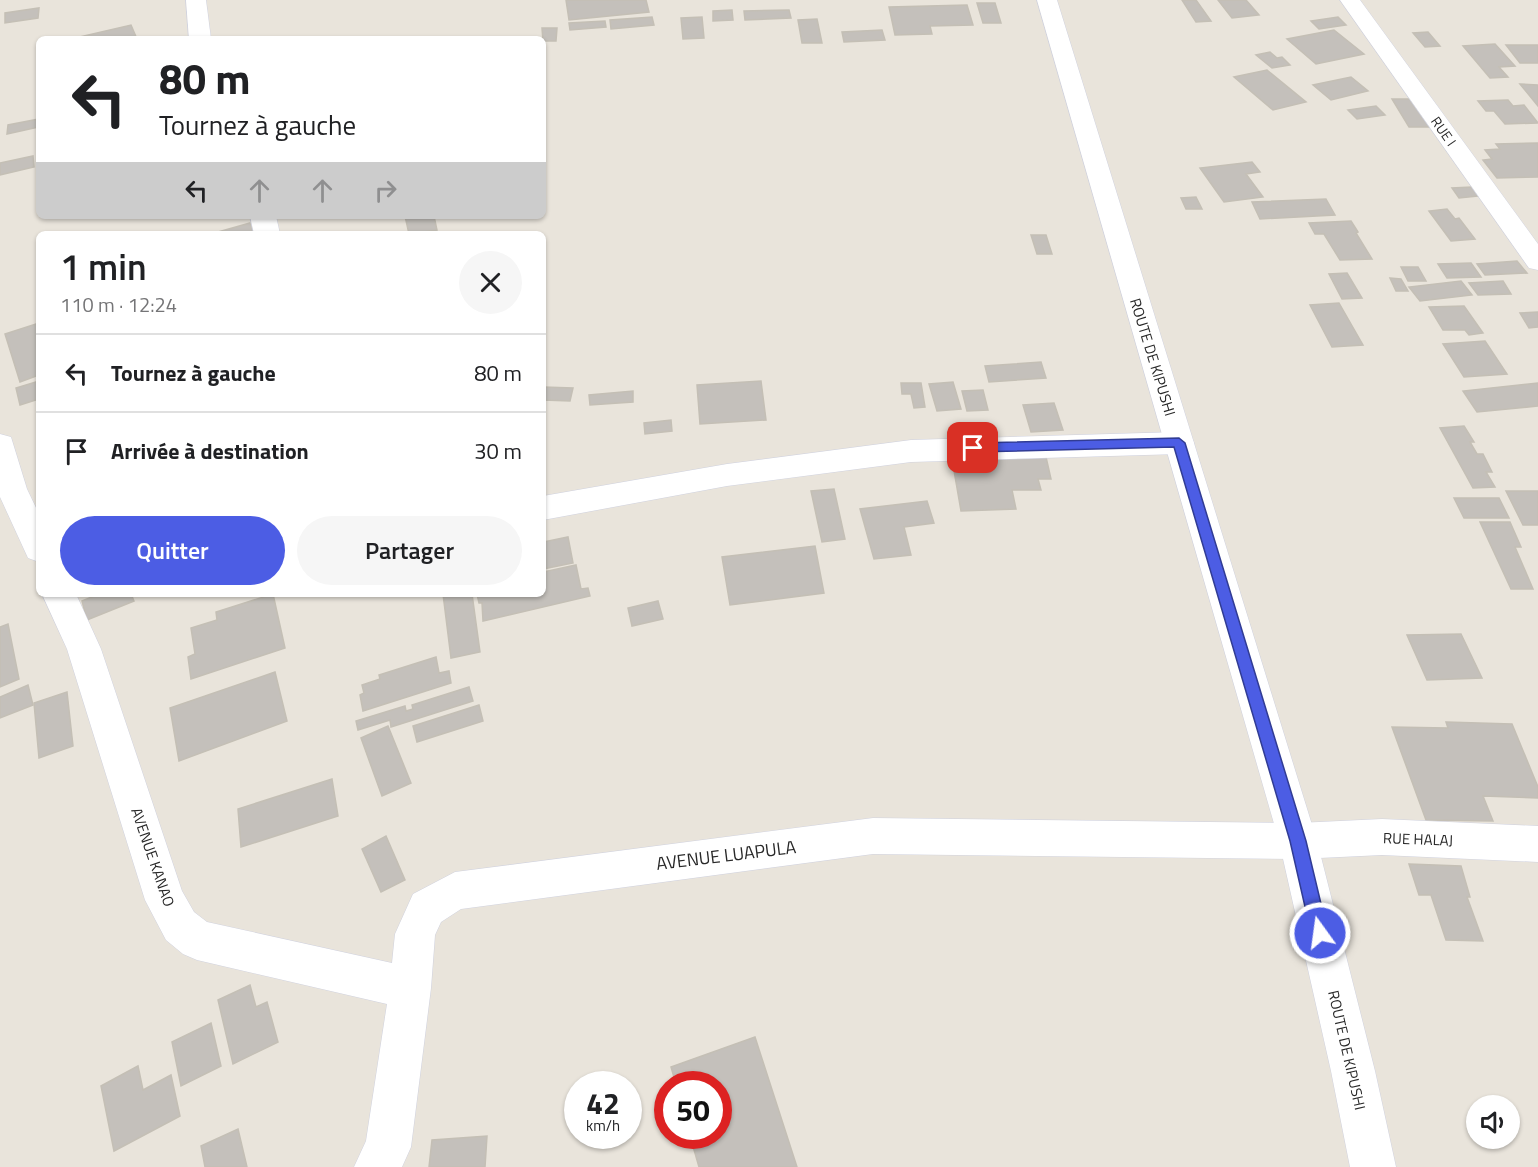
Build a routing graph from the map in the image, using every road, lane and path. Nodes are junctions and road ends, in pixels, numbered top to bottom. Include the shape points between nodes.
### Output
1 (196, 0) edge
2 (1047, 0) edge
3 (1350, 0) edge
4 (200, 36) edge
5 (1538, 262) edge
6 (1179, 443) junction
7 (0, 445) edge
8 (546, 507) edge
9 (36, 542) edge
10 (60, 597) edge
11 (1298, 841) junction
12 (1538, 844) edge
13 (410, 988) junction
14 (378, 1167) edge
15 (1373, 1167) edge

1 - 4 street
2 - 6 street, ROUTE DE KIPUSHI
3 - 5 street, RUE I
6 - 8 street via 911,451 727,475
6 - 11 street, ROUTE DE KIPUSHI
7 - 9 street via 12,489
10 - 13 street, AVENUE KANAO via 84,650 165,900 180,926 197,940
11 - 12 street, RUE HALAJ via 1382,837
11 - 13 street, AVENUE LUAPULA via 873,836 456,891 427,908 415,934
11 - 15 street, ROUTE DE KIPUSHI
13 - 14 street, AVENUE LUAPULA via 388,1147

